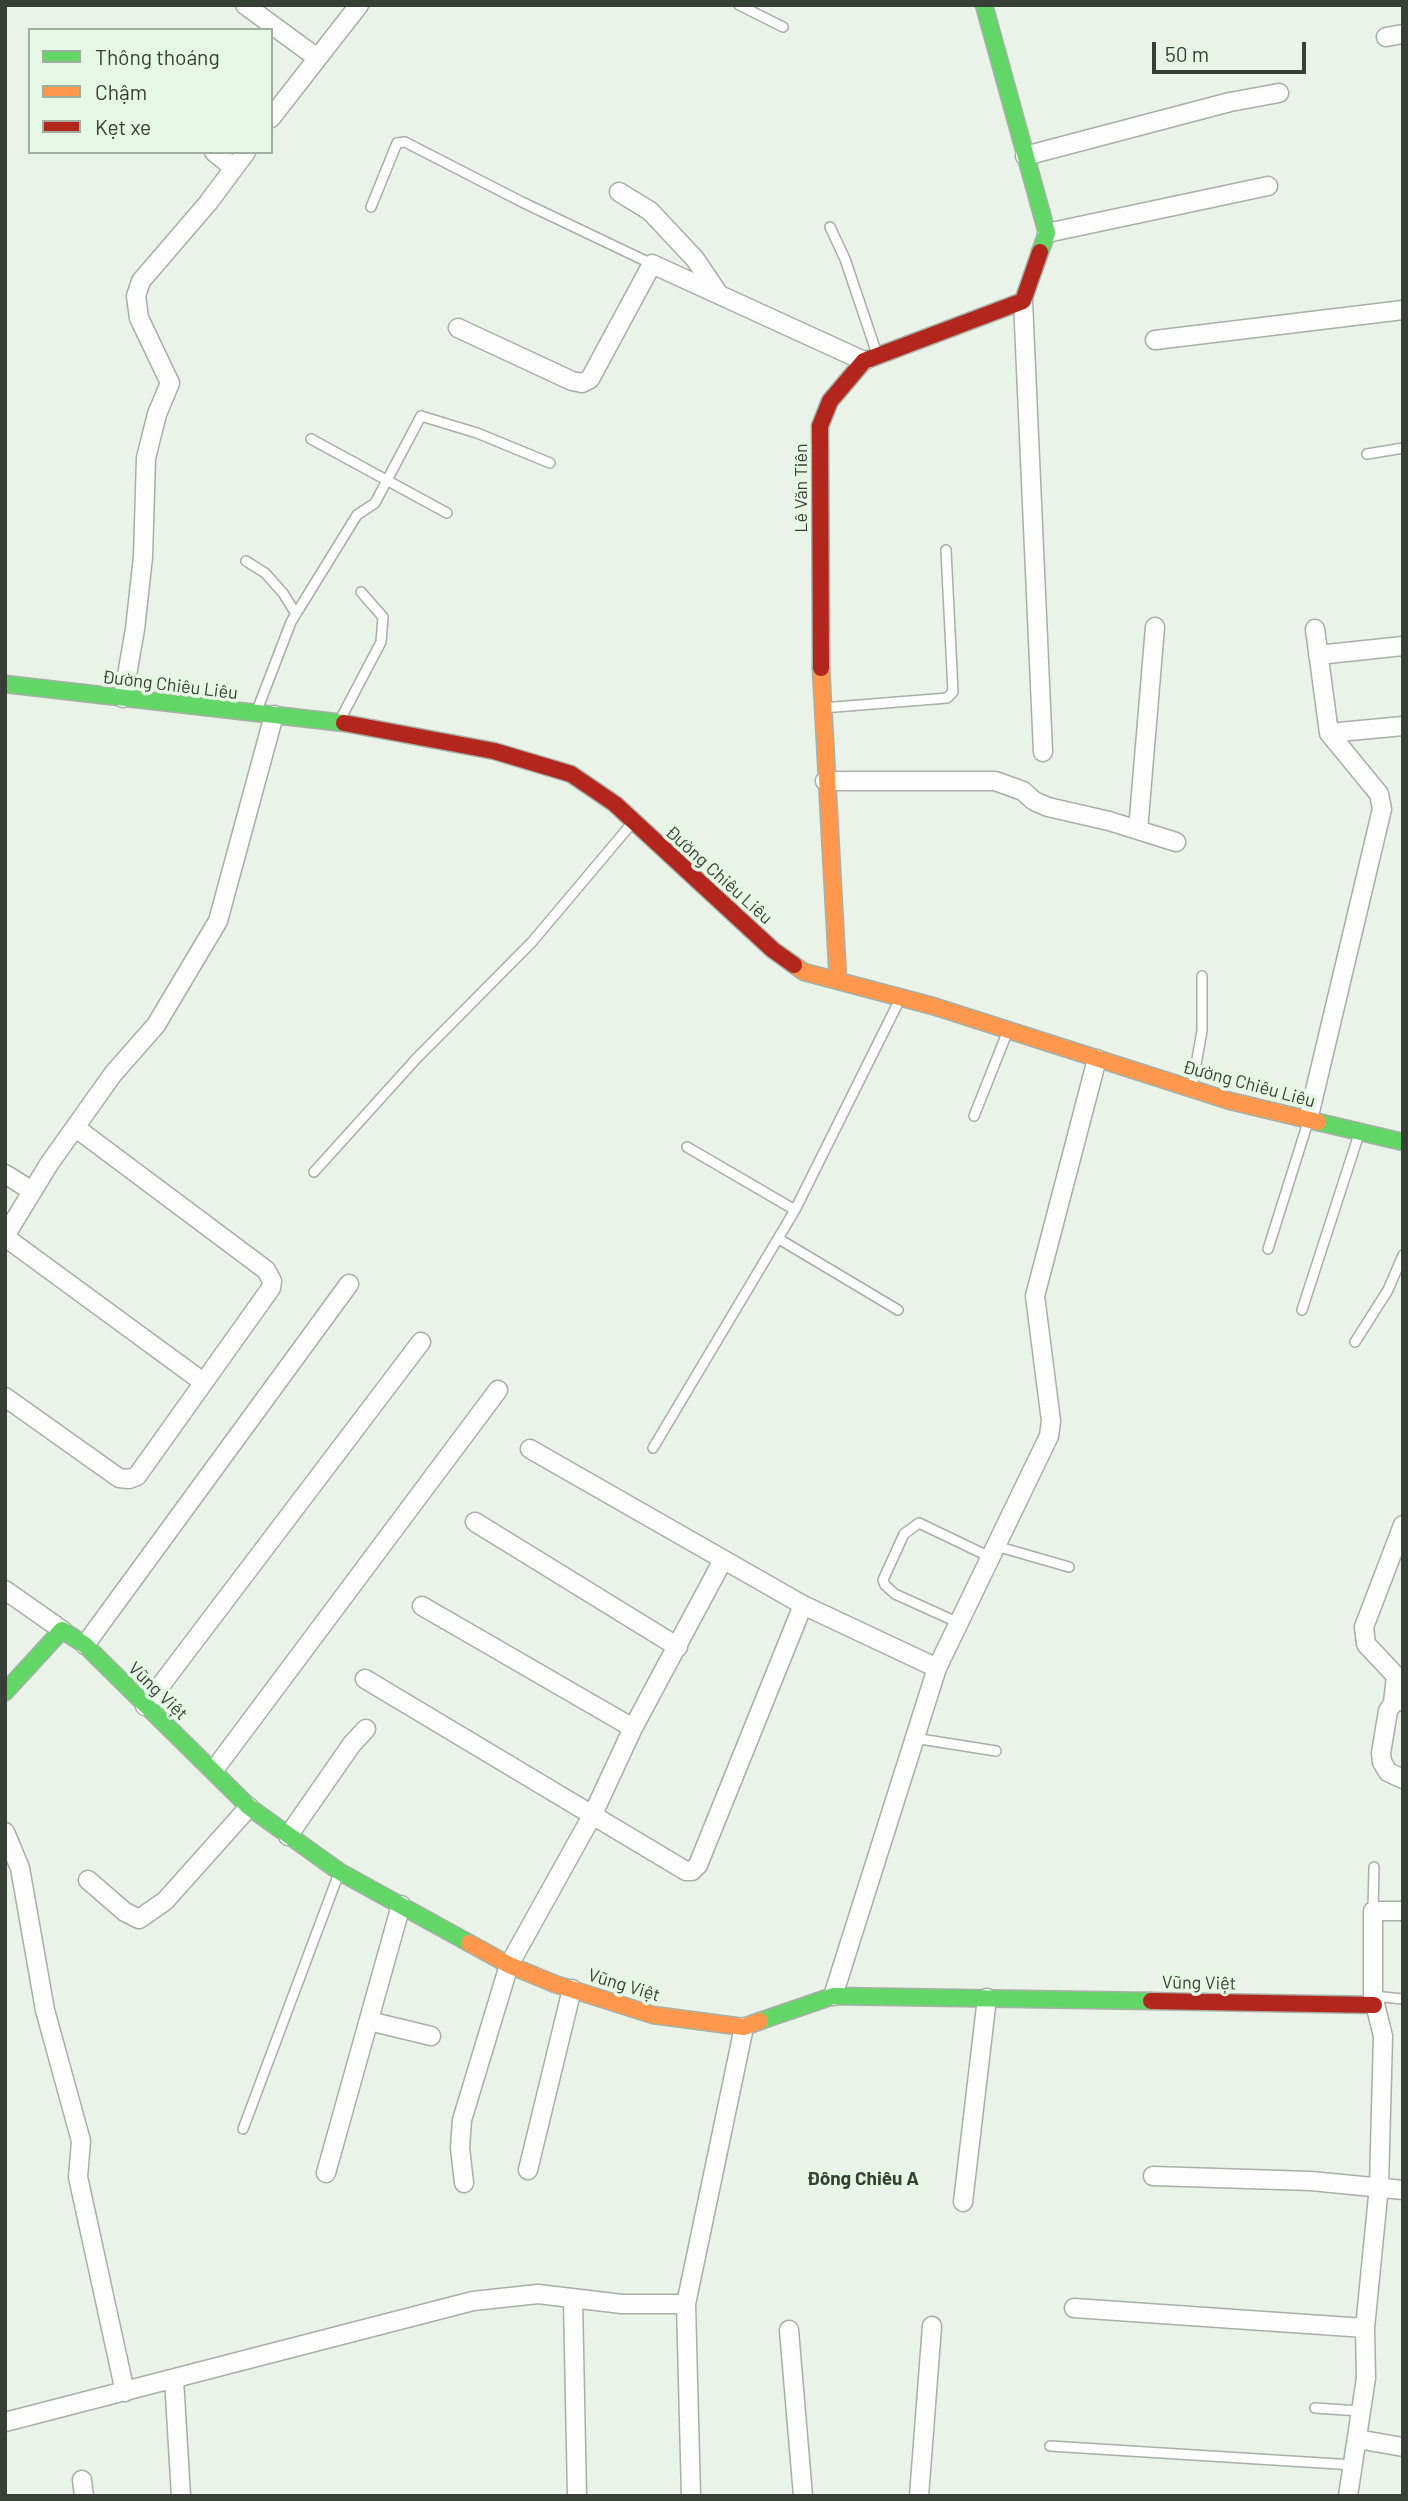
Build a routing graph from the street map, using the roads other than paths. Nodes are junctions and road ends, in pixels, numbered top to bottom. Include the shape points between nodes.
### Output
1 (245, 5) edge
2 (359, 5) edge
3 (739, 5) edge
4 (984, 5) edge
5 (783, 27) dead end
6 (316, 57) junction
7 (1279, 93) dead end
8 (273, 115) edge
9 (216, 154) edge
10 (244, 154) edge
11 (1025, 156) junction
12 (234, 168) junction
13 (1268, 186) dead end
14 (619, 192) dead end
15 (371, 206) dead end
16 (830, 227) dead end
17 (1046, 233) junction
18 (652, 264) junction
19 (718, 294) junction
20 (1023, 300) junction
21 (1403, 310) edge
22 (458, 328) dead end
23 (1155, 340) dead end
24 (871, 358) junction
25 (311, 439) dead end
26 (1403, 448) edge
27 (1367, 454) dead end
28 (550, 463) dead end
29 (389, 481) junction
30 (447, 513) dead end
31 (946, 550) dead end
32 (246, 561) dead end
33 (361, 592) dead end
34 (296, 614) junction
35 (1155, 627) dead end
36 (1315, 629) dead end
37 (1403, 646) edge
38 (1318, 655) junction
39 (5, 684) edge
40 (123, 698) junction
41 (821, 708) junction
42 (255, 715) junction
43 (274, 715) junction
44 (339, 722) junction
45 (1403, 726) edge
46 (1329, 733) junction
47 (1043, 752) dead end
48 (825, 780) junction
49 (633, 822) junction
50 (1138, 830) junction
51 (1176, 842) dead end
52 (1202, 976) dead end
53 (838, 981) junction
54 (900, 998) junction
55 (1007, 1030) junction
56 (1097, 1059) junction
57 (1192, 1089) junction
58 (974, 1116) dead end
59 (1308, 1120) junction
60 (76, 1128) junction
61 (1360, 1132) junction
62 (1403, 1142) edge
63 (687, 1147) dead end
64 (314, 1172) dead end
65 (5, 1174) edge
66 (32, 1191) junction
67 (795, 1210) junction
68 (5, 1236) edge
69 (779, 1239) junction
70 (1268, 1249) dead end
71 (1403, 1255) edge
72 (349, 1284) dead end
73 (898, 1310) dead end
74 (1302, 1310) dead end
75 (421, 1342) dead end
76 (1355, 1342) dead end
77 (203, 1382) junction
78 (498, 1390) dead end
79 (5, 1396) edge
80 (653, 1448) dead end
81 (530, 1449) dead end
82 (475, 1522) dead end
83 (1403, 1525) edge
84 (993, 1551) junction
85 (723, 1560) junction
86 (1069, 1567) dead end
87 (5, 1590) edge
88 (803, 1605) junction
89 (422, 1606) dead end
90 (959, 1623) junction
91 (62, 1630) junction
92 (85, 1645) junction
93 (678, 1647) junction
94 (937, 1668) junction
95 (365, 1679) dead end
96 (5, 1692) edge
97 (1398, 1702) edge
98 (145, 1706) junction
99 (633, 1728) junction
100 (366, 1729) dead end
101 (914, 1738) junction
102 (996, 1751) dead end
103 (214, 1770) junction
104 (1403, 1779) edge
105 (249, 1807) junction
106 (593, 1814) junction
107 (5, 1832) edge
108 (289, 1836) junction
109 (1374, 1867) dead end
110 (340, 1872) junction
111 (88, 1880) dead end
112 (401, 1905) junction
113 (1373, 1911) junction
114 (1403, 1911) edge
115 (509, 1965) junction
116 (572, 1989) junction
117 (833, 1996) junction
118 (987, 1998) junction
119 (1403, 1999) edge
120 (1374, 2000) junction
121 (369, 2021) junction
122 (744, 2027) junction
123 (432, 2036) dead end
124 (243, 2129) dead end
125 (528, 2170) dead end
126 (327, 2173) dead end
127 (1153, 2176) dead end
128 (464, 2183) dead end
129 (1379, 2186) junction
130 (1403, 2190) edge
131 (963, 2202) dead end
132 (573, 2300) junction
133 (686, 2304) junction
134 (1074, 2308) dead end
135 (932, 2326) dead end
136 (1365, 2328) junction
137 (789, 2330) dead end
138 (174, 2379) junction
139 (125, 2392) junction
140 (1315, 2408) dead end
141 (1360, 2411) junction
142 (5, 2422) edge
143 (1357, 2439) junction
144 (1051, 2446) dead end
145 (1403, 2447) edge
146 (1354, 2465) junction
147 (181, 2496) edge
148 (577, 2496) edge
149 (691, 2496) edge
150 (803, 2496) edge
151 (919, 2496) edge
152 (1348, 2496) edge

1 - 6 street
2 - 6 street
3 - 5 lane
4 - 11 street
6 - 8 street
7 - 11 street
9 - 12 street
10 - 12 street
11 - 17 street
12 - 40 street via 141,281 136,296 139,318 170,383 146,458 143,557
13 - 17 street
14 - 19 street via 650,211 695,259
15 - 18 lane via 397,143 405,142
16 - 24 lane via 845,259
17 - 20 street
18 - 19 street
18 - 22 street via 590,379 582,383
19 - 24 street
20 - 24 street, Lê Văn Tiên
20 - 47 street
21 - 23 street
24 - 41 street, Lê Văn Tiên via 830,401 820,426
25 - 29 lane
26 - 27 lane
28 - 29 lane via 425,414 410,433
29 - 30 lane
29 - 34 lane via 375,503 357,515
31 - 41 lane via 953,692 947,698
32 - 34 lane via 265,573
33 - 44 lane via 383,617 381,642
34 - 42 lane
35 - 50 street
36 - 38 street
37 - 38 street
38 - 46 street
39 - 40 street, Đường Chiêu Liêu
40 - 42 street, Đường Chiêu Liêu
41 - 48 street, Lê Văn Tiên
42 - 43 street, Đường Chiêu Liêu
43 - 44 street, Đường Chiêu Liêu
43 - 60 street via 218,921 156,1025 113,1074
44 - 49 street, Đường Chiêu Liêu via 494,751 571,774
45 - 46 street
46 - 59 street via 1379,794 1382,809
48 - 50 street via 995,781 1048,807
48 - 53 street, Lê Văn Tiên
49 - 53 street, Đường Chiêu Liêu via 773,950 804,972
49 - 64 lane via 532,942 416,1059
50 - 51 street
52 - 57 lane via 1202,1031
53 - 54 street, Đường Chiêu Liêu
54 - 55 street, Đường Chiêu Liêu
54 - 67 lane
55 - 56 street, Đường Chiêu Liêu
55 - 58 lane
56 - 57 street, Đường Chiêu Liêu
56 - 84 street via 1035,1296 1051,1420 1049,1436
57 - 59 street, Đường Chiêu Liêu
59 - 61 street, Đường Chiêu Liêu
59 - 70 lane
60 - 66 street
60 - 77 street via 266,1270 272,1281
61 - 62 street, Đường Chiêu Liêu
61 - 74 lane
63 - 67 lane
65 - 66 street
66 - 68 street
67 - 69 lane
68 - 77 street
69 - 73 lane
69 - 80 lane
71 - 76 lane via 1388,1290
72 - 92 street
75 - 98 street
77 - 79 street via 138,1476 130,1479 120,1478
78 - 103 street
81 - 85 street
82 - 93 street
83 - 97 street via 1364,1627 1366,1644 1396,1676
84 - 86 lane
84 - 90 street
84 - 90 lane via 919,1523 904,1534 883,1580 885,1585
85 - 88 street
85 - 93 street
87 - 91 street
88 - 94 street
88 - 106 street via 692,1871
89 - 99 street
90 - 94 street
91 - 92 street, Vũng Việt
91 - 96 street
92 - 98 street, Vũng Việt
93 - 99 street
94 - 101 street
95 - 106 street
97 - 104 street via 1388,1711 1382,1762 1388,1772
98 - 103 street, Vũng Việt
99 - 106 street
100 - 108 street
101 - 102 lane
101 - 117 street
103 - 105 street, Vũng Việt
105 - 108 street, Vũng Việt
105 - 111 street via 148,1915 134,1917
106 - 115 street
107 - 139 street via 20,1868 45,2010 81,2141 78,2177
108 - 110 street, Vũng Việt
109 - 113 lane
110 - 112 street, Vũng Việt
110 - 124 lane
112 - 115 street, Vũng Việt
112 - 121 street
113 - 114 street
113 - 120 street
115 - 116 street, Vũng Việt
115 - 128 street via 462,2120
116 - 122 street, Vũng Việt via 653,2015
116 - 125 street
117 - 118 street, Vũng Việt
117 - 122 street, Vũng Việt
118 - 120 street, Vũng Việt
118 - 131 street
119 - 120 lane
120 - 129 street via 1383,2036
121 - 123 street
121 - 126 street
122 - 133 street
127 - 129 street
129 - 130 street
129 - 136 street
132 - 133 street
132 - 138 street via 538,2294 473,2301
132 - 148 street
133 - 149 street
134 - 136 street
135 - 151 street
136 - 141 street via 1366,2378
137 - 150 street
138 - 139 street
138 - 147 street
139 - 142 street
140 - 141 lane
141 - 143 street
143 - 145 street
143 - 146 street
144 - 146 lane
146 - 152 street

